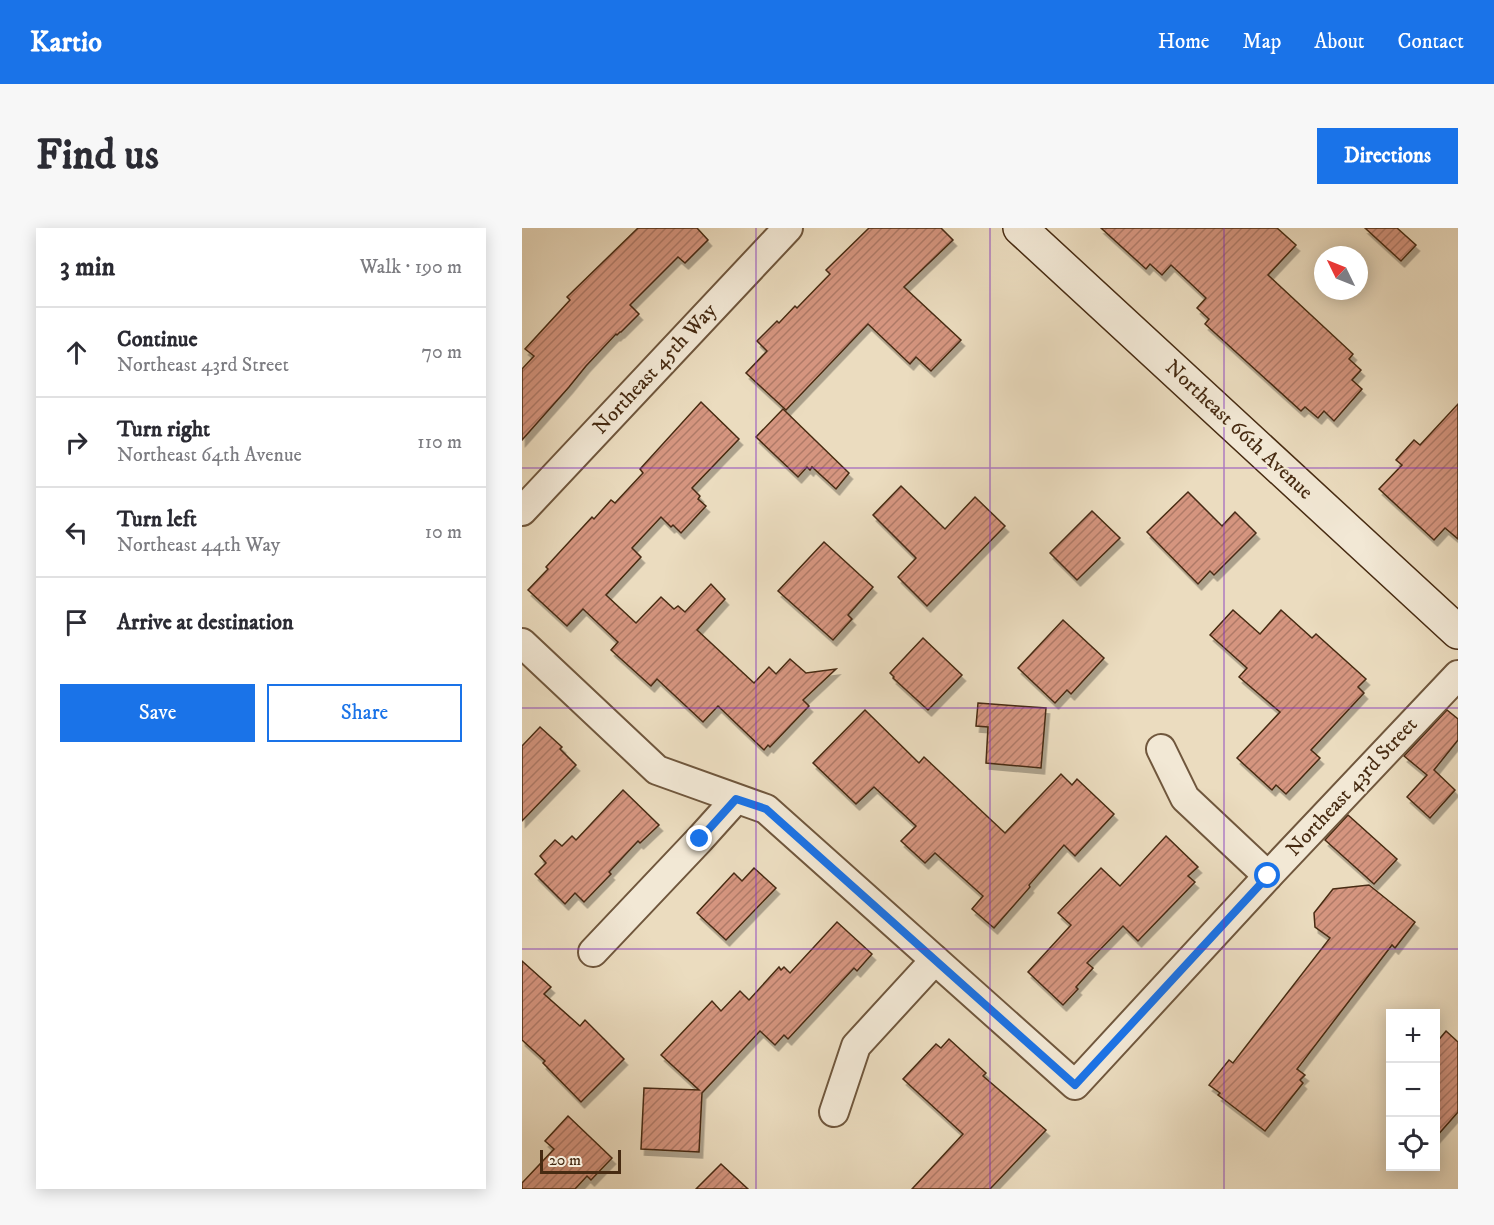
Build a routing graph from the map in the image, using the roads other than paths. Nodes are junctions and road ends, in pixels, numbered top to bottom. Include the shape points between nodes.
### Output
1 (788, 228) edge
2 (1020, 228) edge
3 (522, 511) edge
4 (1458, 632) edge
5 (522, 643) edge
6 (1458, 675) edge
7 (1161, 749) dead end
8 (736, 799) junction
9 (1268, 876) junction
10 (593, 952) dead end
11 (935, 960) junction
12 (834, 1112) dead end

1 - 3 street, Northeast 45th Way
2 - 4 street, Northeast 66th Avenue
5 - 8 street via 657,771
6 - 9 street, Northeast 43rd Street
7 - 9 street via 1185,798
8 - 10 street
8 - 11 street via 766,809
9 - 11 street, Northeast 43rd Street via 1075,1085
11 - 12 street via 856,1046

